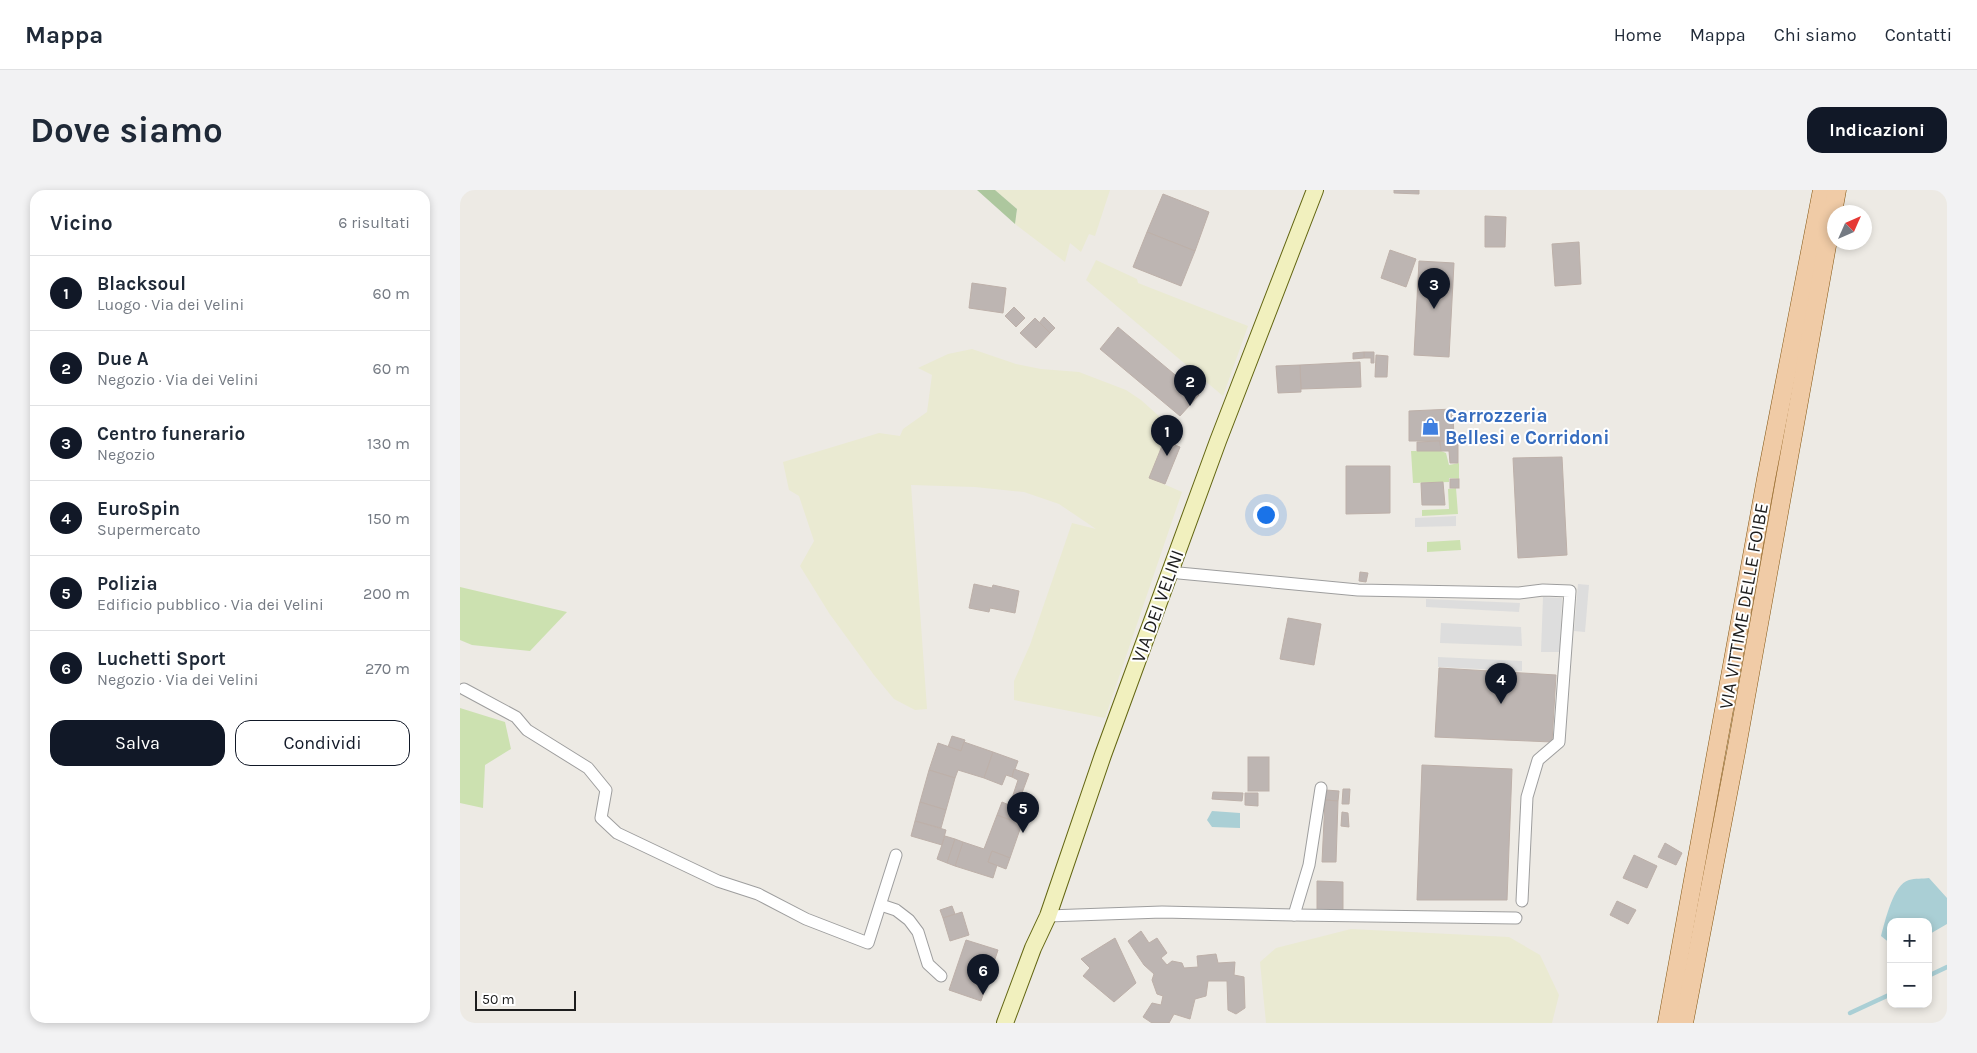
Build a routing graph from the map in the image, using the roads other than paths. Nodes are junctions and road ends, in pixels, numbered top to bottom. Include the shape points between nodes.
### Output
1 (1315, 190) edge
2 (1822, 190) edge
3 (1837, 190) edge
4 (1170, 569) junction
5 (464, 689) dead end
6 (1321, 788) dead end
7 (896, 855) dead end
8 (1522, 901) dead end
9 (881, 905) junction
10 (1294, 915) junction
11 (1048, 916) junction
12 (1516, 918) dead end
13 (941, 976) dead end
14 (1005, 1023) edge
15 (1667, 1023) edge
16 (1684, 1023) edge

1 - 4 street, VIA DEI VELINI
2 - 15 main road, VIA VITTIME DELLE FOIBE
3 - 16 main road, VIA VITTIME DELLE FOIBE
4 - 8 street via 1179,573 1358,590 1570,591 1559,742 1538,760 1527,797
4 - 11 street, VIA DEI VELINI
5 - 9 street via 516,717 527,730 588,768 606,790 601,818 617,833 718,881 758,894 806,919 868,943
6 - 10 street via 1309,865
7 - 9 street
9 - 13 street via 910,920 918,932 928,964
10 - 11 street via 1162,912
10 - 12 street
11 - 14 street, VIA DEI VELINI

